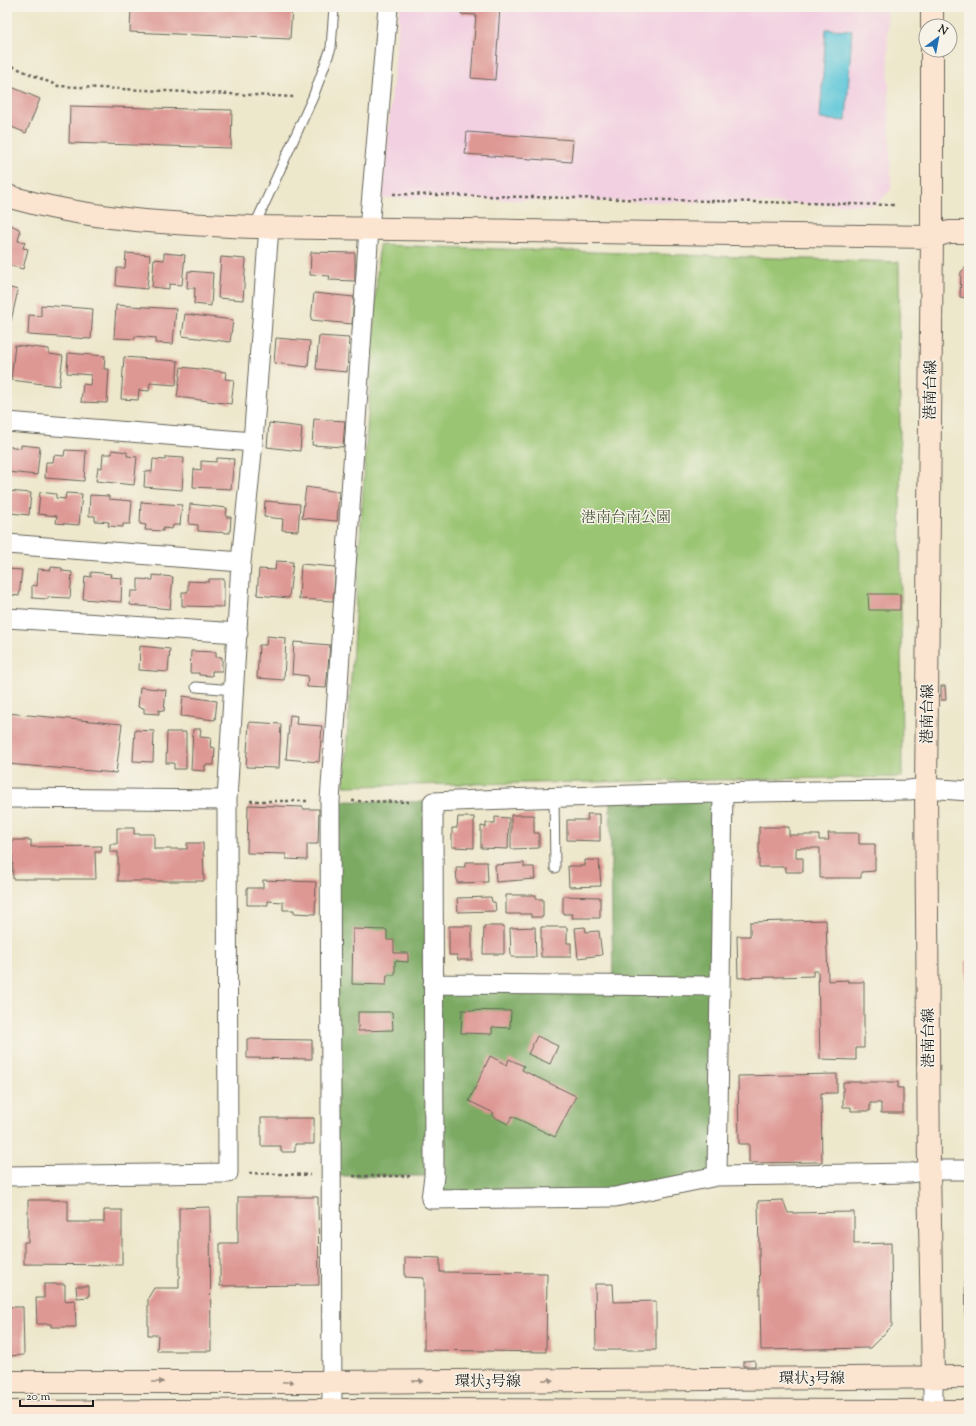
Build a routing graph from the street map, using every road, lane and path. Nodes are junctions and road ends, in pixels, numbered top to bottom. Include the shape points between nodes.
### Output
1 (334, 7) edge
2 (388, 7) edge
3 (932, 7) edge
4 (932, 18) edge
5 (932, 58) edge
6 (7, 64) edge
7 (313, 97) junction
8 (372, 194) junction
9 (7, 196) edge
10 (895, 206) dead end
11 (262, 227) junction
12 (369, 229) junction
13 (969, 232) edge
14 (932, 237) junction
15 (7, 422) edge
16 (253, 442) junction
17 (7, 544) edge
18 (242, 562) junction
19 (7, 618) edge
20 (238, 633) junction
21 (196, 687) dead end
22 (234, 690) junction
23 (926, 788) junction
24 (969, 791) edge
25 (723, 792) junction
26 (554, 796) junction
27 (7, 798) edge
28 (228, 800) junction
29 (555, 868) dead end
30 (433, 984) junction
31 (719, 986) junction
32 (929, 1170) junction
33 (969, 1170) edge
34 (7, 1176) edge
35 (717, 1176) junction
36 (933, 1377) junction
37 (969, 1377) edge
38 (7, 1382) edge
39 (332, 1382) junction
40 (969, 1411) edge
41 (7, 1412) edge
42 (332, 1414) edge
43 (934, 1415) edge

1 - 7 lane via 331,48
2 - 8 street
3 - 4 street
5 - 14 street, 港南台線
6 - 7 path via 58,86
7 - 11 lane
8 - 10 path
8 - 12 street
9 - 11 street via 90,215 165,223
11 - 12 street
11 - 16 street
12 - 14 street
12 - 39 street via 330,801
13 - 14 street via 949,232
14 - 23 street, 港南台線
15 - 16 street
16 - 18 street
17 - 18 street
18 - 20 street
19 - 20 street
20 - 22 street
21 - 22 lane
22 - 28 street
23 - 24 street
23 - 25 street
23 - 32 street, 港南台線
25 - 26 street
25 - 31 street
26 - 29 lane
26 - 30 street via 433,802
27 - 28 street
28 - 34 street via 228,1173
30 - 31 street
30 - 35 street via 434,1176 431,1199 615,1197
31 - 35 street
32 - 33 street
32 - 35 street via 911,1173
32 - 36 street, 港南台線
36 - 37 street, 環状3号線
39 -> 36 street, 環状3号線
36 - 43 street
38 -> 39 street, 環状3号線
39 - 42 street
40 - 43 street, 環状3号線
41 - 42 street, 環状3号線
42 - 43 street, 環状3号線

